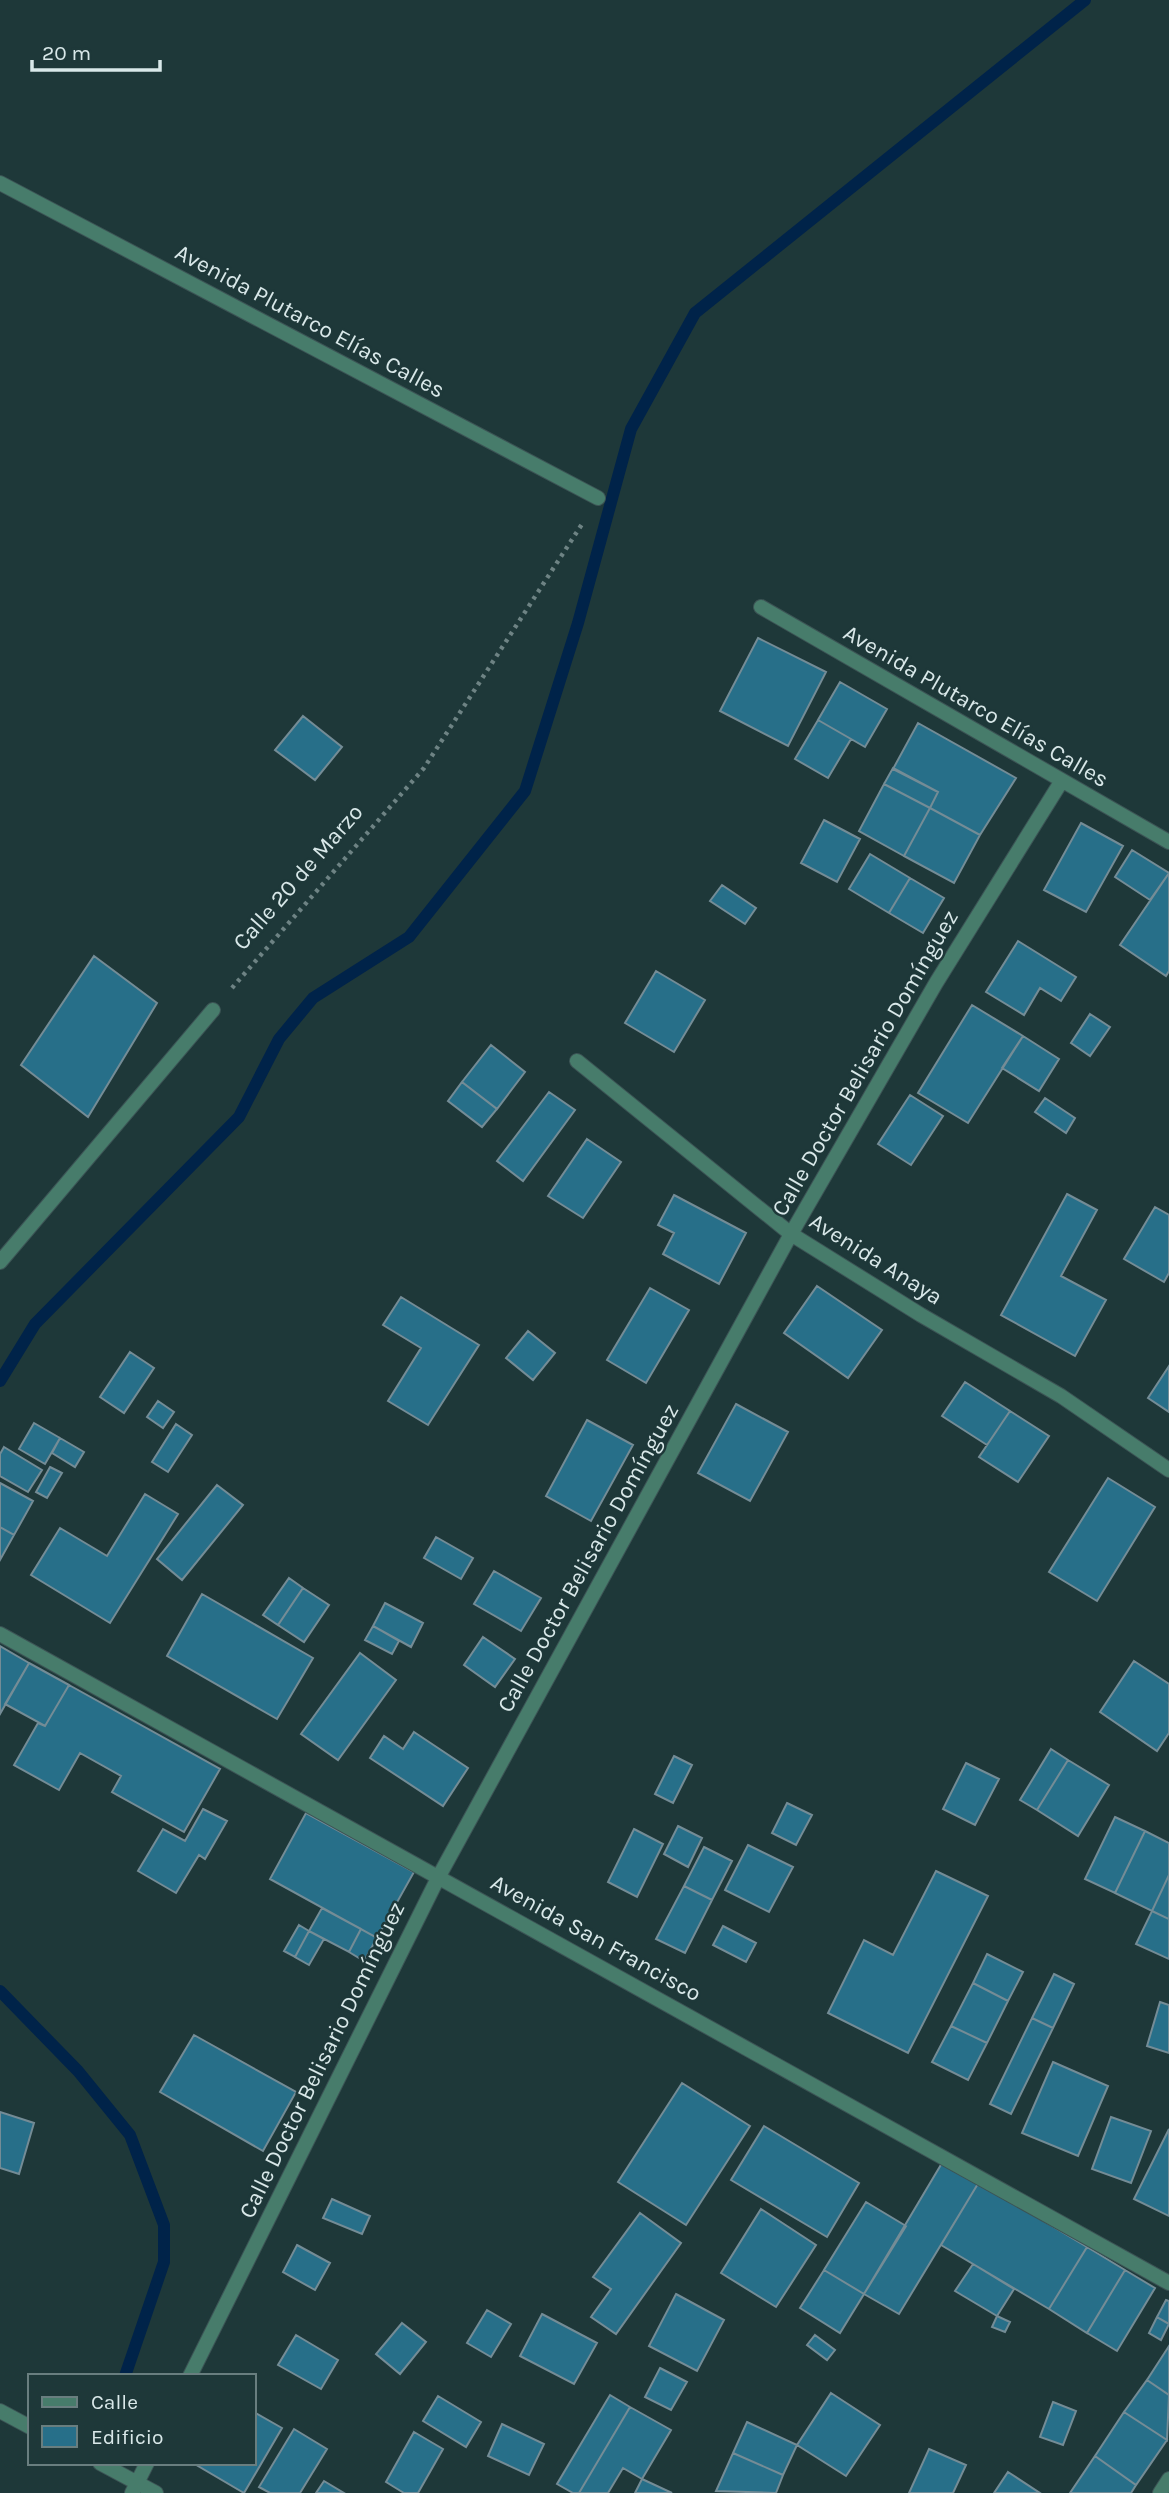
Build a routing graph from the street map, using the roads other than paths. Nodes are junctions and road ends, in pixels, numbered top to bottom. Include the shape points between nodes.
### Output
1 (0, 183) edge
2 (598, 498) road end
3 (761, 607) dead end
4 (1061, 782) junction
5 (1169, 842) edge
6 (213, 1010) road end
7 (577, 1061) dead end
8 (791, 1234) junction
9 (0, 1262) edge
10 (1169, 1470) edge
11 (0, 1634) edge
12 (439, 1877) junction
13 (1169, 2283) edge
14 (192, 2374) edge
15 (0, 2411) edge
16 (28, 2426) edge
17 (103, 2465) edge
18 (146, 2465) edge
19 (1169, 2479) edge
20 (135, 2488) edge
21 (156, 2493) edge
22 (1160, 2493) edge

1 - 2 street, Avenida Plutarco Elías Calles
3 - 4 street, Avenida Plutarco Elías Calles
4 - 5 street, Avenida Plutarco Elías Calles
4 - 8 street, Calle Doctor Belisario Domínguez via 936,983
6 - 9 street
7 - 8 street, Avenida Anaya
8 - 10 street, Avenida Anaya via 1061,1396
8 - 12 street, Calle Doctor Belisario Domínguez
11 - 12 street, Avenida San Francisco
12 - 13 street, Avenida San Francisco
12 - 14 street, Calle Doctor Belisario Domínguez
15 - 16 street
17 - 20 street
18 - 20 street
19 - 22 street
20 - 21 street

